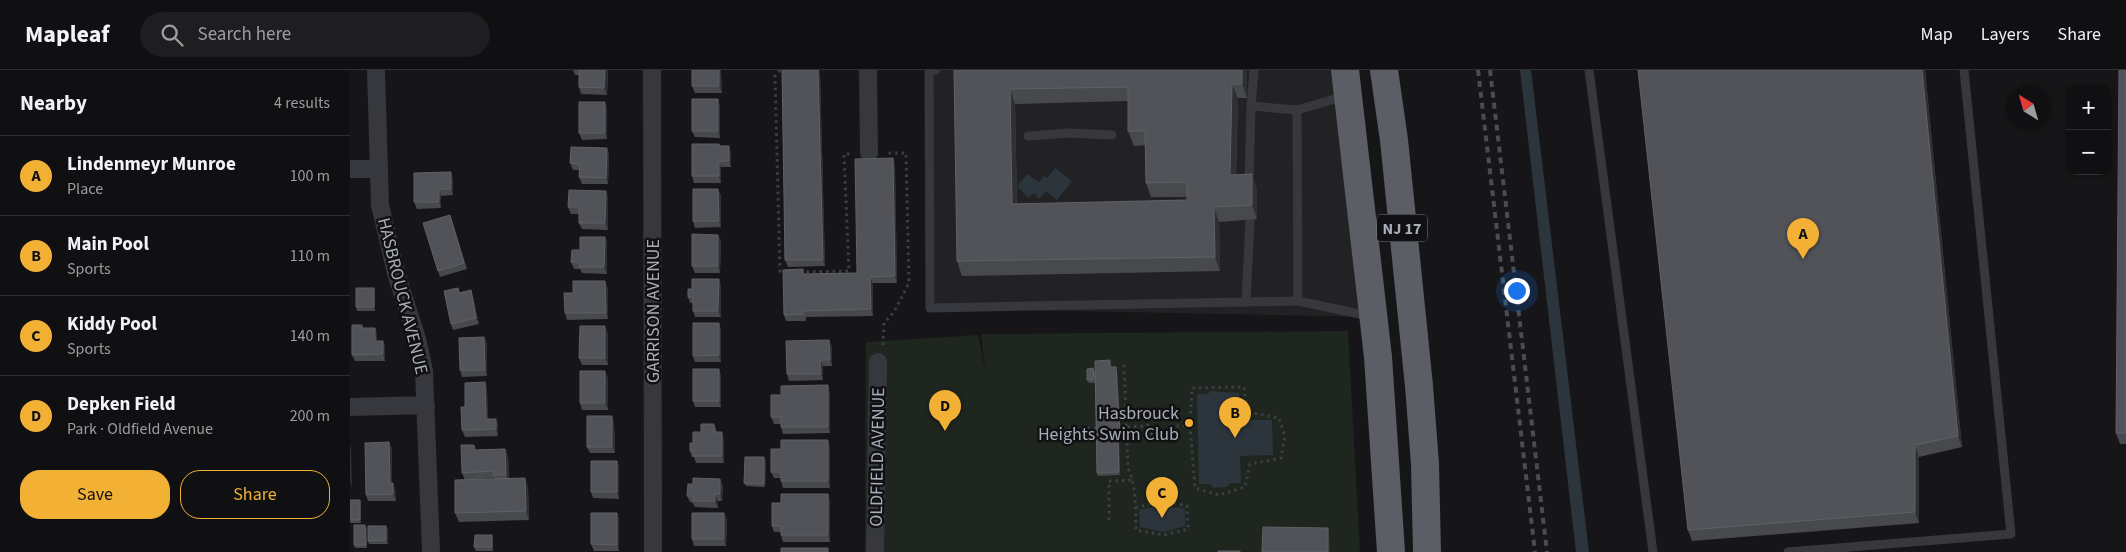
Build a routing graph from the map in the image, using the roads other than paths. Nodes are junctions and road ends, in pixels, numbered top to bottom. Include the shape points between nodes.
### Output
1 (376, 70) edge
2 (652, 70) edge
3 (868, 70) edge
4 (928, 70) edge
5 (936, 70) edge
6 (1254, 70) edge
7 (1384, 70) edge
8 (1589, 70) edge
9 (1964, 70) edge
10 (1346, 82) edge
11 (1251, 106) junction
12 (1297, 110) junction
13 (1112, 135) dead end
14 (1028, 136) dead end
15 (869, 153) road end
16 (350, 169) edge
17 (378, 169) junction
18 (1249, 189) edge
19 (1250, 220) edge
20 (1298, 301) junction
21 (1246, 302) junction
22 (1374, 317) junction
23 (878, 362) road end
24 (426, 405) junction
25 (350, 407) edge
26 (431, 552) edge
27 (654, 552) edge
28 (875, 552) edge
29 (1391, 552) edge
30 (1427, 552) edge
31 (1654, 552) edge
32 (1788, 552) edge

1 - 17 street, HASBROUCK AVENUE
2 - 27 street, GARRISON AVENUE
3 - 15 street
4 - 5 lane
4 - 21 lane via 930,308
6 - 11 lane
7 - 30 highway, NJ 17 via 1419,386
8 - 31 lane
9 - 32 lane via 2011,534
10 - 12 lane
10 - 22 highway, NJ 17
11 - 12 lane
11 - 18 lane
12 - 20 lane
13 - 14 lane
16 - 17 street
17 - 24 street, HASBROUCK AVENUE via 381,213 418,344
19 - 21 lane
20 - 21 lane
20 - 22 lane
22 - 29 highway, NJ 17
23 - 28 street, OLDFIELD AVENUE
24 - 25 street
24 - 26 street, HASBROUCK AVENUE

